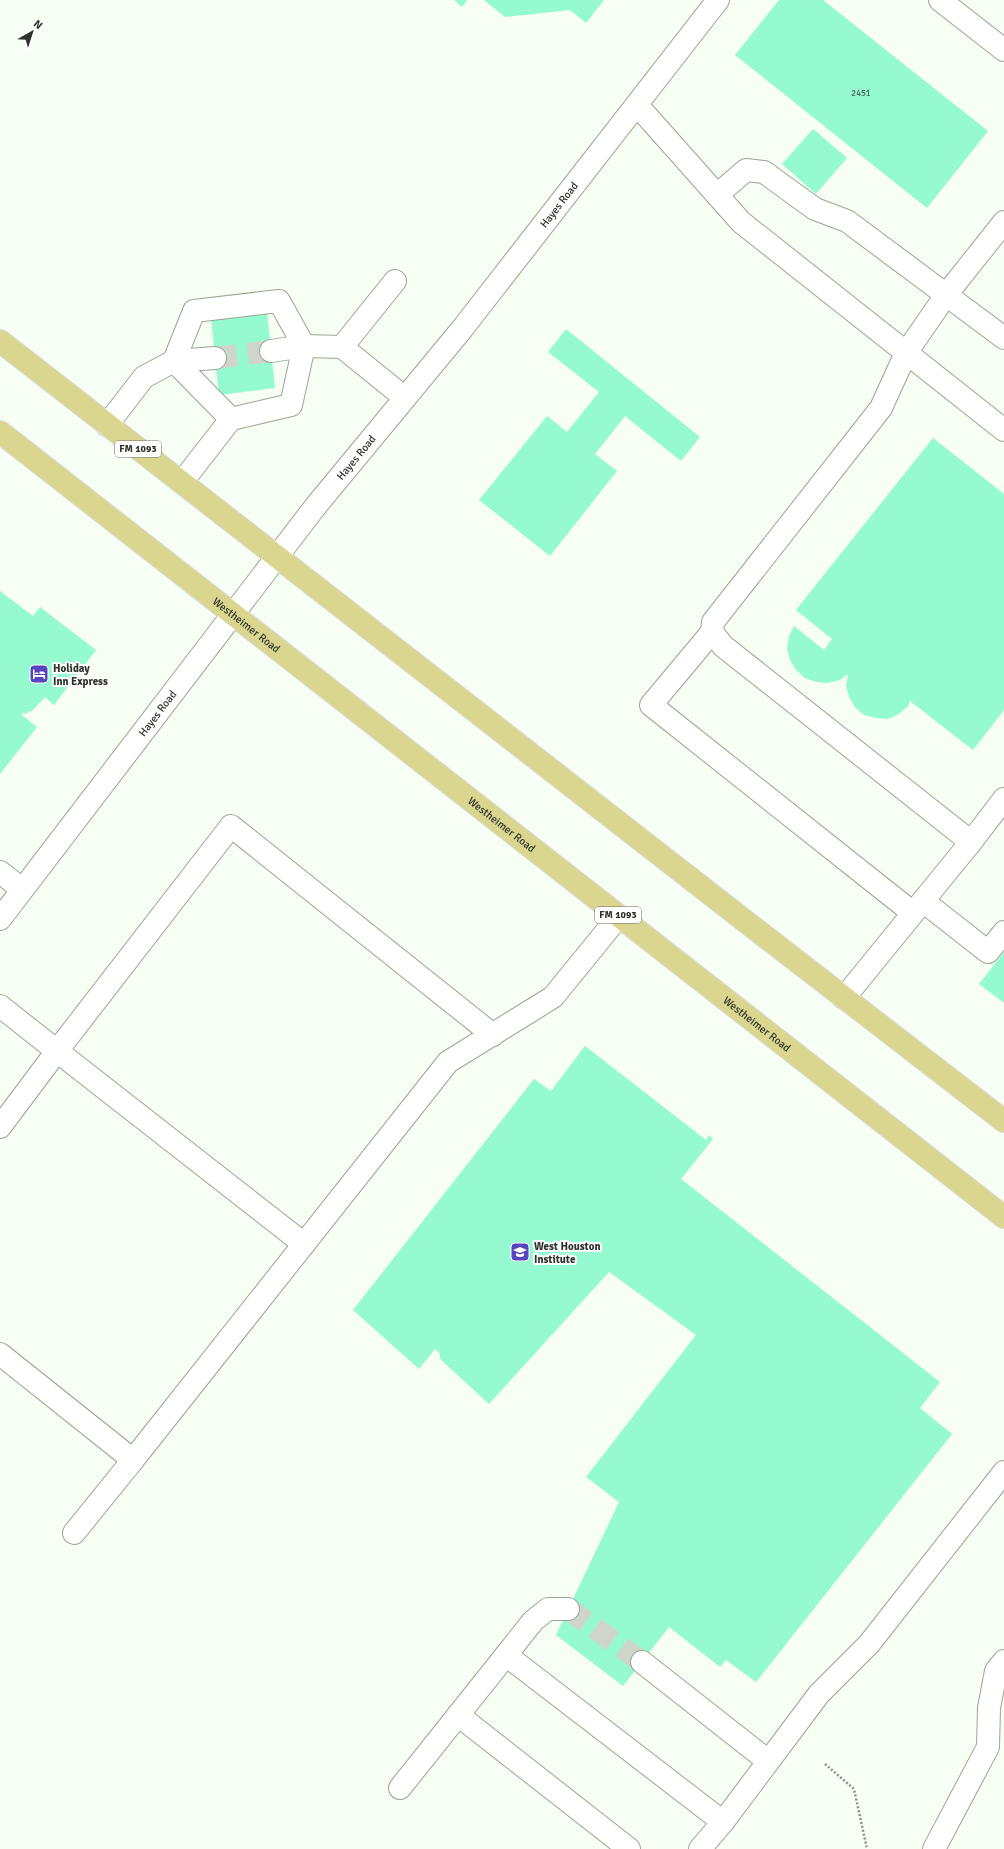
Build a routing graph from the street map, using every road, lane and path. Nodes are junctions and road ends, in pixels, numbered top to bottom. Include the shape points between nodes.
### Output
1 (718, 0) edge
2 (940, 0) edge
3 (1004, 50) edge
4 (637, 105) junction
5 (717, 195) junction
6 (1004, 222) edge
7 (395, 281) dead end
8 (946, 295) junction
9 (1004, 338) edge
10 (0, 341) edge
11 (304, 346) junction
12 (342, 347) junction
13 (271, 351) tunnel mouth
14 (906, 353) junction
15 (215, 358) tunnel mouth
16 (174, 361) junction
17 (405, 398) junction
18 (231, 419) junction
19 (107, 425) junction
20 (1004, 430) edge
21 (0, 432) edge
22 (182, 482) junction
23 (276, 556) junction
24 (232, 614) junction
25 (712, 632) junction
26 (1004, 799) edge
27 (971, 842) junction
28 (0, 872) edge
29 (22, 889) junction
30 (918, 907) junction
31 (619, 916) junction
32 (0, 919) edge
33 (1004, 932) edge
34 (844, 998) junction
35 (0, 1006) edge
36 (493, 1035) junction
37 (57, 1051) junction
38 (1004, 1121) edge
39 (0, 1127) edge
40 (1004, 1217) edge
41 (304, 1244) junction
42 (0, 1354) edge
43 (133, 1460) junction
44 (1004, 1472) edge
45 (74, 1533) dead end
46 (568, 1609) tunnel mouth
47 (506, 1655) junction
48 (1004, 1660) edge
49 (642, 1662) tunnel mouth
50 (458, 1716) junction
51 (996, 1747) edge
52 (768, 1761) junction
53 (825, 1764) dead end
54 (400, 1788) dead end
55 (723, 1822) junction
56 (629, 1849) edge
57 (700, 1849) edge
58 (867, 1849) edge
59 (934, 1849) edge

1 - 4 street, Hayes Road
2 - 3 street
4 - 5 street
4 - 17 street, Hayes Road
5 - 8 street via 746,170 764,172 815,209 846,221
5 - 14 street via 741,222
6 - 8 street
7 - 12 street
8 - 9 street
8 - 14 street
10 - 19 main road, FM 1093
11 - 12 street
11 - 13 street
11 - 16 street via 279,301 194,311
11 - 18 street via 291,405
12 - 17 street
14 - 20 street
14 - 25 street via 881,408 713,622
15 - 16 street
16 - 18 street
16 - 19 street via 144,377
17 - 23 street, Hayes Road
18 - 22 street
19 - 22 main road, FM 1093
21 - 24 main road, Westheimer Road / FM 1093
22 - 23 main road, FM 1093
23 - 24 street, Hayes Road
23 - 34 main road, FM 1093
24 - 29 street, Hayes Road
24 - 31 main road, Westheimer Road / FM 1093
25 - 27 street via 723,646
25 - 30 street via 651,705
26 - 27 street
27 - 30 street
28 - 29 street
29 - 32 street, Hayes Road
30 - 33 street via 988,952
30 - 34 street
31 - 36 street via 553,997
31 - 40 main road, Westheimer Road / FM 1093
34 - 38 main road, FM 1093
35 - 37 street
36 - 37 street via 231,826
36 - 41 street via 448,1062
37 - 39 street
37 - 41 street
41 - 43 street
42 - 43 street
43 - 45 street
44 - 52 street via 869,1644 819,1694
46 - 47 street via 548,1609 533,1621
47 - 50 street
47 - 55 street
48 - 51 street via 996,1671 989,1708
49 - 52 street
50 - 54 street
50 - 56 street
51 - 59 street
52 - 55 street
53 - 58 path via 854,1789
55 - 57 street

